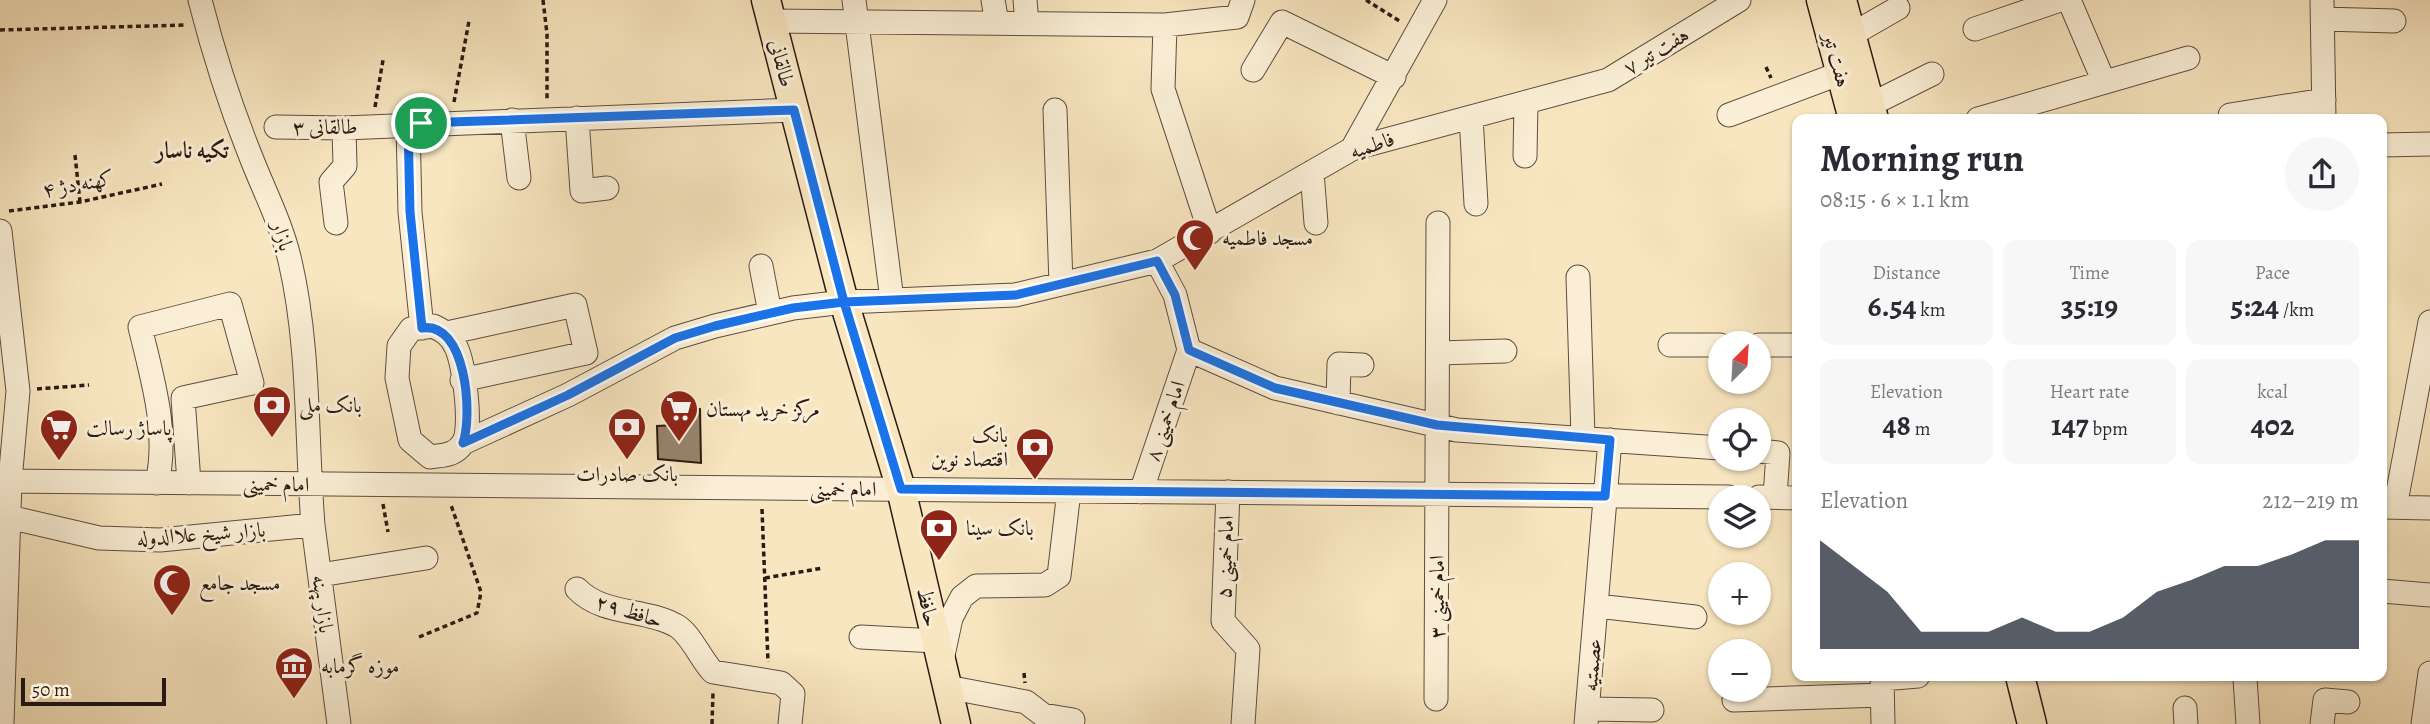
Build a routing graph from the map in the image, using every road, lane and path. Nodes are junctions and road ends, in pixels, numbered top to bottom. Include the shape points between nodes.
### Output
1 (200, 0) edge
2 (542, 0) edge
3 (993, 0) edge
4 (1025, 0) edge
5 (1243, 0) edge
6 (1366, 0) edge
7 (1435, 0) edge
8 (1739, 0) edge
9 (1821, 0) edge
10 (1842, 0) edge
11 (2060, 0) edge
12 (2069, 0) edge
13 (1898, 8) dead end
14 (2323, 9) edge
15 (768, 10) edge
16 (854, 11) edge
17 (469, 20) dead end
18 (2394, 21) dead end
19 (997, 23) junction
20 (1027, 23) junction
21 (206, 24) junction
22 (1166, 25) junction
23 (1975, 29) dead end
24 (0, 30) edge
25 (1418, 32) junction
26 (1851, 35) junction
27 (2188, 58) dead end
28 (383, 60) dead end
29 (1253, 70) dead end
30 (1841, 73) junction
31 (1932, 74) dead end
32 (1394, 76) junction
33 (1608, 80) joint
34 (2104, 82) junction
35 (1526, 102) junction
36 (2324, 109) edge
37 (794, 110) junction
38 (1055, 110) dead end
39 (1866, 114) edge
40 (1995, 114) edge
41 (2246, 114) edge
42 (1729, 115) dead end
43 (1471, 117) junction
44 (577, 118) junction
45 (547, 119) junction
46 (512, 120) junction
47 (451, 122) junction
48 (408, 124) junction
49 (371, 126) junction
50 (276, 127) dead end
51 (344, 128) junction
52 (2430, 144) edge
53 (2387, 145) edge
54 (1352, 149) junction
55 (75, 155) dead end
56 (1525, 156) dead end
57 (1312, 172) junction
58 (519, 178) dead end
59 (162, 184) dead end
60 (607, 188) dead end
61 (80, 202) junction
62 (1476, 204) dead end
63 (0, 212) edge
64 (336, 223) dead end
65 (1316, 223) dead end
66 (1438, 223) dead end
67 (0, 232) edge
68 (1210, 232) junction
69 (1157, 261) junction
70 (761, 266) dead end
71 (1578, 277) dead end
72 (1061, 284) junction
73 (892, 300) junction
74 (844, 302) junction
75 (770, 313) junction
76 (2430, 322) edge
77 (422, 328) junction
78 (447, 333) junction
79 (1670, 345) dead end
80 (1708, 345) edge
81 (1771, 345) edge
82 (1792, 345) edge
83 (1189, 350) junction
84 (1505, 351) dead end
85 (1438, 353) junction
86 (1362, 365) dead end
87 (462, 380) junction
88 (89, 385) dead end
89 (18, 391) junction
90 (1338, 403) junction
91 (1437, 425) junction
92 (1583, 437) junction
93 (1610, 440) junction
94 (463, 443) junction
95 (1708, 447) edge
96 (1771, 453) edge
97 (5, 481) edge
98 (157, 483) junction
99 (189, 483) junction
100 (310, 484) junction
101 (380, 485) junction
102 (444, 485) junction
103 (761, 488) junction
104 (901, 489) junction
105 (1069, 491) junction
106 (1141, 492) junction
107 (1228, 492) junction
108 (1437, 494) junction
109 (1605, 496) junction
110 (1708, 497) edge
111 (1777, 498) edge
112 (2389, 507) edge
113 (2430, 508) edge
114 (9, 517) junction
115 (313, 525) junction
116 (388, 532) dead end
117 (426, 558) dead end
118 (823, 568) dead end
119 (320, 575) junction
120 (765, 578) junction
121 (577, 589) dead end
122 (2387, 592) edge
123 (2430, 596) edge
124 (1597, 606) junction
125 (1695, 617) dead end
126 (419, 637) dead end
127 (861, 637) dead end
128 (942, 664) junction
129 (713, 672) junction
130 (2430, 673) edge
131 (769, 681) junction
132 (2021, 681) edge
133 (2245, 681) edge
134 (1882, 683) edge
135 (1771, 696) edge
136 (1437, 699) dead end
137 (2348, 702) dead end
138 (1652, 710) dead end
139 (1587, 717) edge
140 (1073, 720) dead end
141 (2, 724) edge
142 (339, 724) edge
143 (712, 724) edge
144 (790, 724) edge
145 (956, 724) edge
146 (1243, 724) edge
147 (1883, 724) edge
148 (2032, 724) edge
149 (2248, 724) edge
150 (2322, 724) edge
151 (2423, 724) edge

1 - 21 street, بازار
2 - 45 path via 547,34
3 - 19 street
4 - 20 street
5 - 22 street via 1237,17
6 - 25 path
7 - 25 street
8 - 33 street, هفت تیر ۷
9 - 30 main road, هفت تیر
10 - 26 main road, هفت تیر
11 - 23 street
12 - 34 street
13 - 26 street
14 - 18 street
14 - 36 street
15 - 16 street
15 - 37 main road, طالقانی
16 - 19 street
16 - 73 street
17 - 47 path
19 - 20 street
20 - 22 street
21 - 24 path
21 - 100 street, بازار via 249,152 278,216 291,263 309,419
22 - 68 street via 1163,89
25 - 32 street
26 - 39 main road, هفت تیر
27 - 34 street
28 - 49 path
29 - 32 street via 1282,22
30 - 39 main road, هفت تیر
30 - 42 street
31 - 39 street
32 - 54 street
33 - 35 street, فاطمیه
34 - 40 street
35 - 43 street, فاطمیه
35 - 56 street
36 - 41 street
37 - 44 street, طالقانی ۳
37 - 74 main road, طالقانی
38 - 72 street
43 - 54 street, فاطمیه
43 - 62 street
44 - 45 street, طالقانی ۳
44 - 60 street via 582,191
45 - 46 street, طالقانی ۳
46 - 47 street, طالقانی ۳
46 - 58 street
47 - 48 street, طالقانی ۳
48 - 49 street, طالقانی ۳
48 - 77 street via 410,212
49 - 51 street, طالقانی ۳
50 - 51 street, طالقانی ۳
51 - 64 street via 345,166 324,184
52 - 53 street
54 - 57 street, فاطمیه
55 - 61 path
57 - 65 street
57 - 68 street, فاطمیه
59 - 61 path, کهنه دژ ۴
61 - 63 path, کهنه دژ ۴
66 - 85 street, امام خمینی ۳
67 - 89 street
68 - 69 street, فاطمیه
69 - 72 street, فاطمیه
69 - 83 street via 1175,295
70 - 75 street
71 - 92 street
72 - 73 street, فاطمیه via 1016,295
73 - 74 street, فاطمیه
74 - 75 street, فاطمیه
74 - 104 main road, طالقانی
75 - 94 street, فاطمیه via 675,338 568,395
76 - 112 street
77 - 78 street via 433,326
77 - 94 street, فاطمیه via 411,330 399,346 397,378 410,440 430,457 451,454
78 - 87 street via 457,349
78 - 87 street via 575,305 586,353
79 - 80 street
81 - 82 street
83 - 90 street via 1275,388
83 - 106 street, امام خمینی ۸
84 - 85 street
85 - 91 street, امام خمینی ۳
86 - 90 street via 1339,364
87 - 94 street via 469,426
88 - 89 path
89 - 97 street
90 - 91 street
91 - 92 street
91 - 108 street, امام خمینی ۳
92 - 93 street
93 - 95 street
93 - 109 street, عصمتیه
96 - 111 street via 1778,453
97 - 98 street, امام خمینی
97 - 114 street
98 - 99 street, امام خمینی
98 - 99 street via 163,455 141,327 230,304 252,383 183,398
99 - 100 street, امام خمینی
100 - 101 street, امام خمینی
100 - 115 street
101 - 102 street, امام خمینی
101 - 116 path
102 - 103 street, امام خمینی
102 - 126 path via 481,592 477,613
103 - 104 street, امام خمینی
103 - 120 path
104 - 105 street, امام خمینی
104 - 128 main road, حافظ
105 - 106 street, امام خمینی
105 - 128 street via 1059,576 1045,585 976,586 962,597 951,618
106 - 107 street, امام خمینی
107 - 108 street, امام خمینی
107 - 146 street, امام خمینی ۵ via 1223,621 1248,649
108 - 109 street, امام خمینی
108 - 136 street, امام خمینی ۳
109 - 110 street, امام خمینی
109 - 124 street, عصمتیه
112 - 113 street
114 - 115 street, بازار شیخ علاالدوله via 99,538 160,540
114 - 141 street
115 - 119 street, بازار پهنه
117 - 119 street
118 - 120 path
119 - 142 street, بازار پهنه
120 - 131 path
121 - 129 street, حافظ ۲۹ via 610,608 677,625
122 - 123 street
124 - 125 street
124 - 139 street, عصمتیه
127 - 128 street
128 - 140 street via 1026,702 1043,715
128 - 145 main road, حافظ
129 - 131 street
129 - 143 path
130 - 151 street
131 - 144 street via 781,683 793,694
132 - 148 main road
133 - 149 street
134 - 135 street
134 - 147 street
137 - 150 street via 2325,699
138 - 139 street

